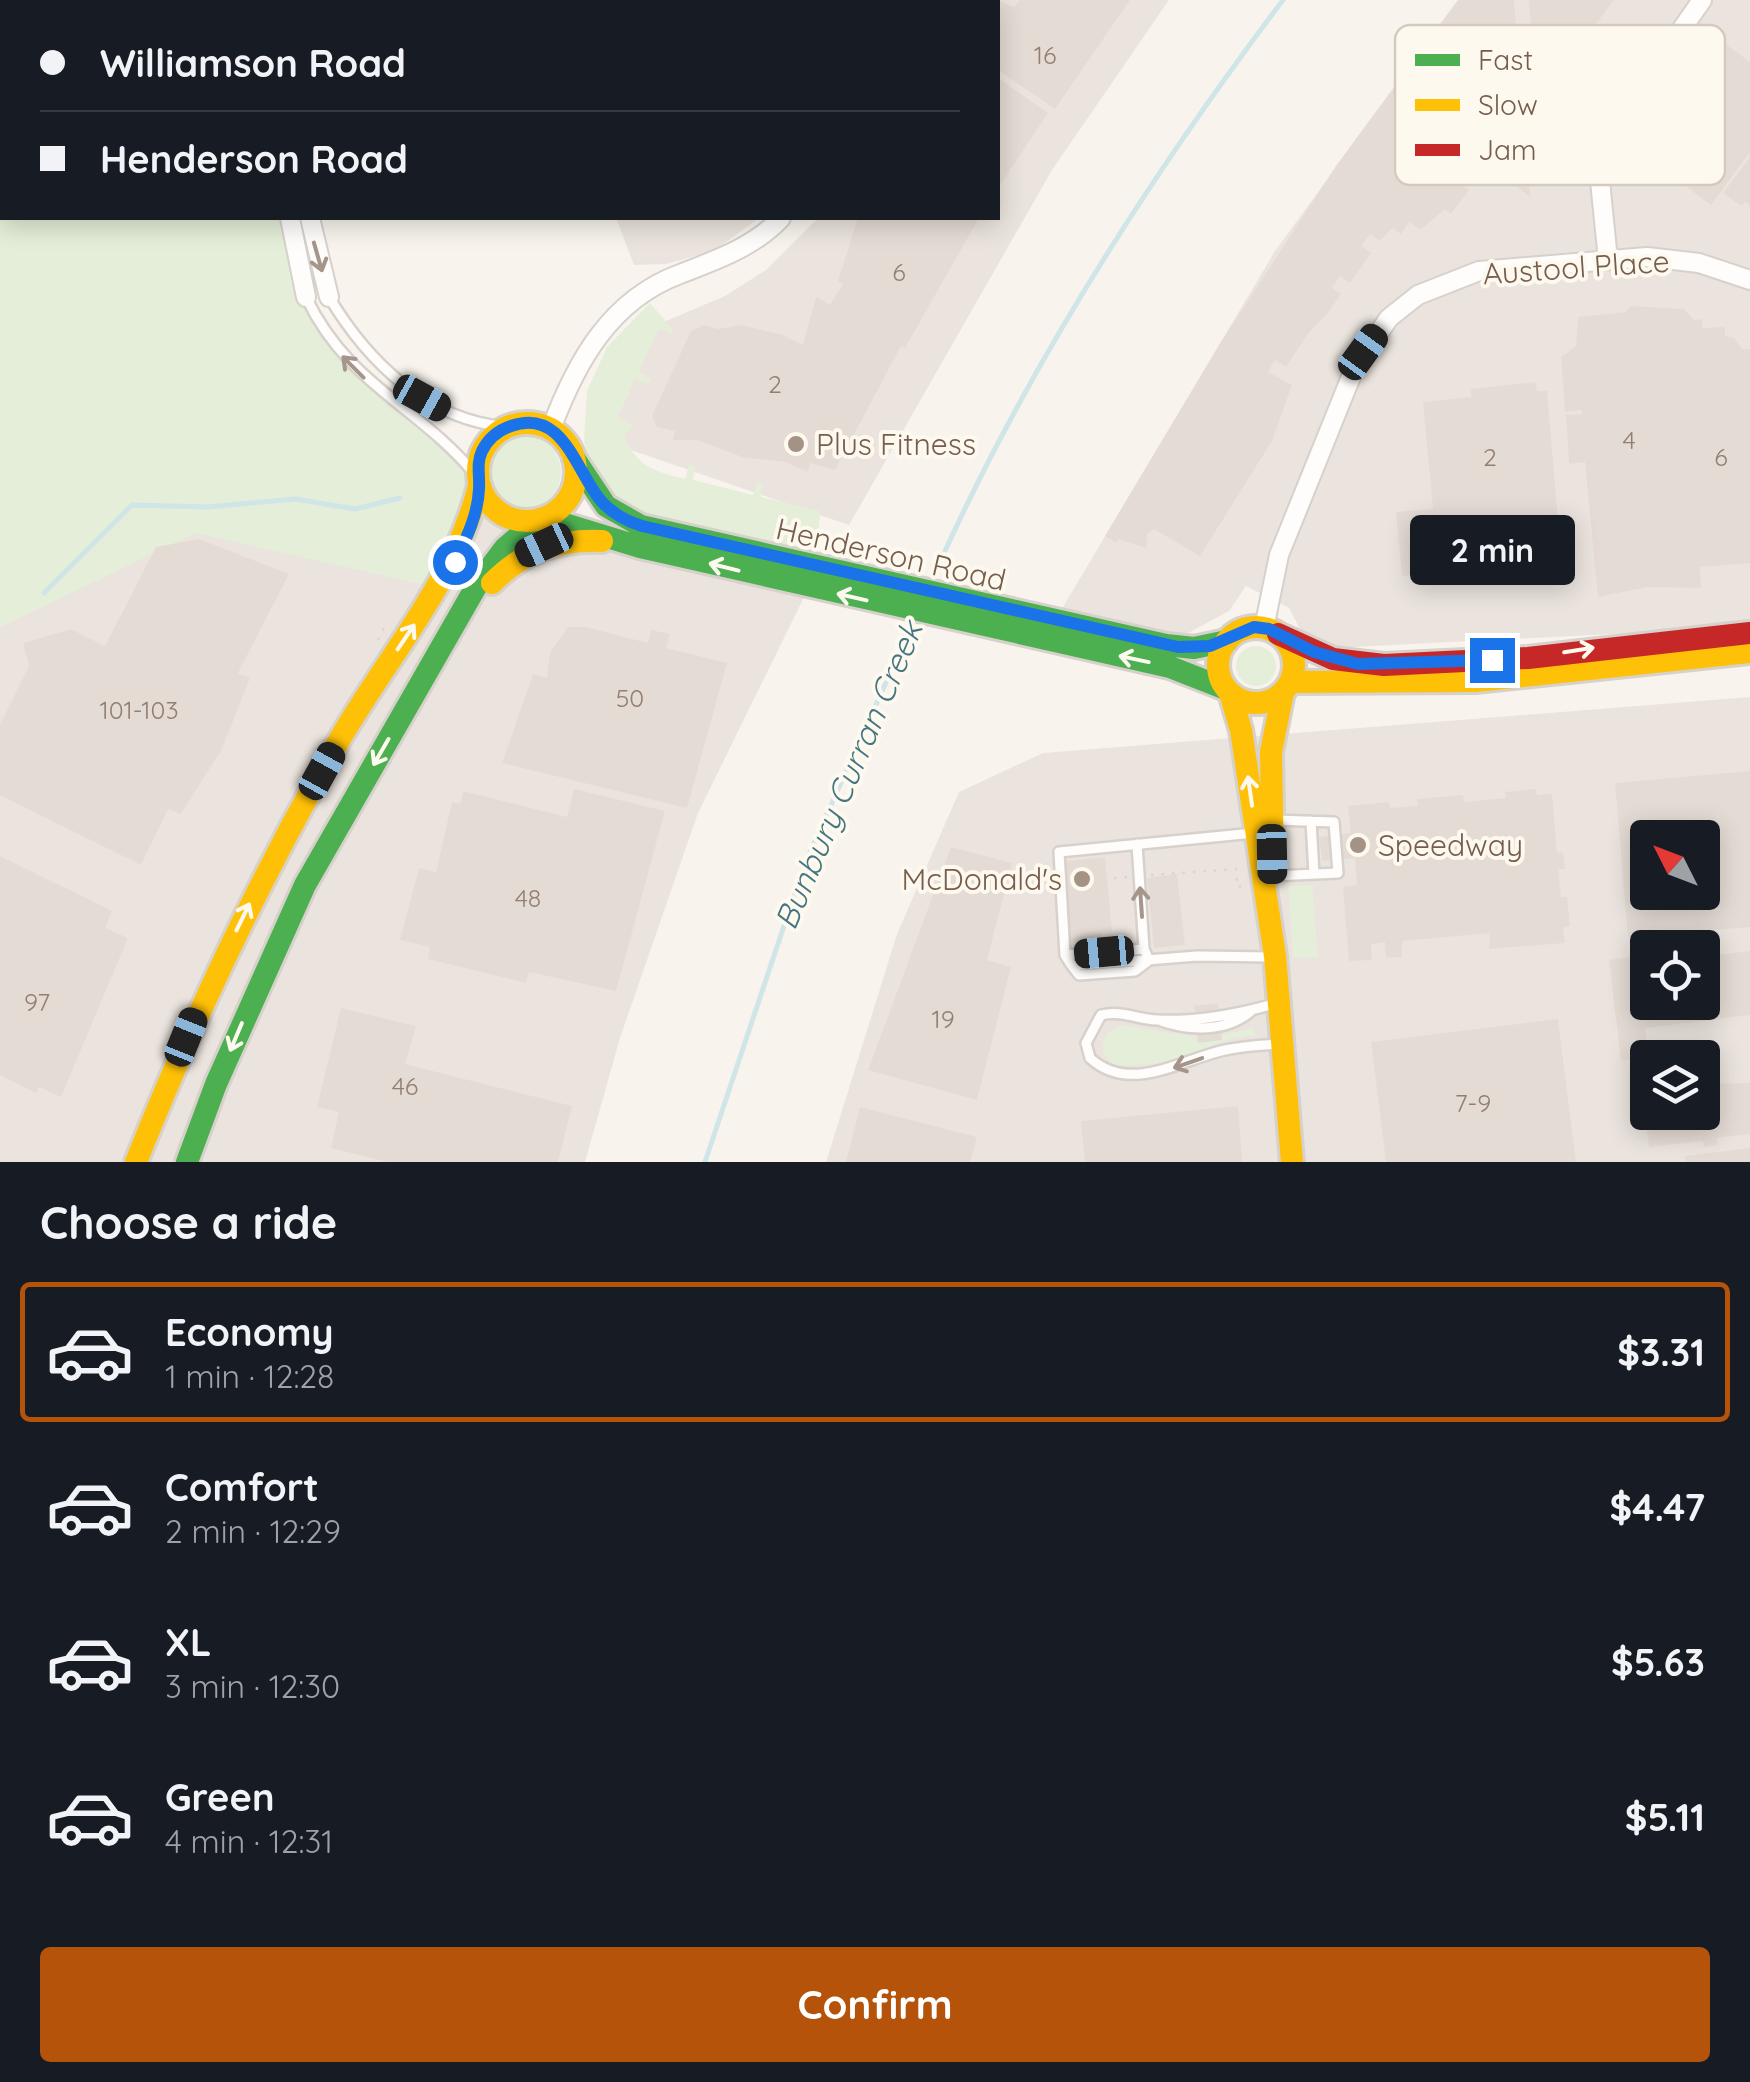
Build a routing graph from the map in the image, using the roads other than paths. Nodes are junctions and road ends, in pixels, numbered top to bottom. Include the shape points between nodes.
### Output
1 (1702, 0) edge
2 (1685, 25) edge
3 (1600, 185) edge
4 (290, 220) edge
5 (310, 220) edge
6 (778, 220) edge
7 (1608, 260) junction
8 (1750, 280) edge
9 (329, 296) joint
10 (306, 297) joint
11 (508, 427) junction
12 (552, 429) junction
13 (574, 458) junction
14 (478, 482) junction
15 (541, 519) junction
16 (640, 546) junction
17 (814, 578) junction
18 (1020, 625) junction
19 (1271, 631) junction
20 (1750, 633) edge
21 (1226, 642) junction
22 (1750, 652) edge
23 (432, 668) junction
24 (1287, 687) junction
25 (1228, 691) junction
26 (1312, 821) junction
27 (1267, 828) junction
28 (1137, 844) junction
29 (1314, 874) junction
30 (1273, 876) junction
31 (1144, 949) junction
32 (1064, 955) junction
33 (1275, 956) junction
34 (1149, 960) junction
35 (1279, 1002) junction
36 (1283, 1044) junction
37 (136, 1162) edge
38 (188, 1162) edge
39 (1292, 1162) edge

1 - 2 street
3 - 7 street
4 - 10 street
5 -> 9 street
6 - 12 street via 744,247 623,306 586,353
7 - 8 street, Austool Place via 1687,260
7 - 19 street, Austool Place via 1479,271 1438,284 1389,318 1355,367 1292,518 1270,589
9 - 11 lane via 357,341 422,398 469,421
14 -> 10 lane via 443,436 348,362
11 - 12 main road
11 - 14 main road via 487,443
12 - 13 main road
13 - 15 main road via 571,493
13 - 17 main road, Henderson Road via 606,506 630,522
14 - 15 main road via 501,514
37 -> 14 main road via 200,1004 260,882 355,712 455,562 469,534
15 - 16 main road, Henderson Road
15 - 23 main road via 488,567
17 -> 16 main road, Henderson Road
16 - 23 main road via 562,540 526,553 481,596
17 - 18 main road, Henderson Road
18 - 21 main road, Henderson Road via 1178,647
25 -> 18 main road, Henderson Road via 1170,667
19 -> 20 main road via 1333,659 1384,665 1528,658
19 - 21 main road via 1244,629
19 - 24 main road via 1294,656
21 - 25 main road via 1218,662
22 - 24 main road via 1475,681
23 -> 38 main road via 305,884
24 - 25 main road via 1257,704
24 - 27 main road via 1273,728
27 -> 25 main road
26 - 27 lane
26 - 29 lane
26 - 29 lane via 1334,822 1338,873
27 - 28 lane
27 - 30 main road
27 - 33 main road
31 -> 28 lane
28 - 32 lane via 1059,852
29 - 30 lane
30 - 33 main road
31 - 32 lane
31 - 34 lane
32 - 34 lane via 1072,966
33 - 34 lane
33 - 35 main road
35 - 36 main road
36 -> 35 lane via 1222,1051 1154,1073 1117,1074 1090,1058 1086,1042 1102,1016 1117,1012 1158,1020
36 - 39 main road

